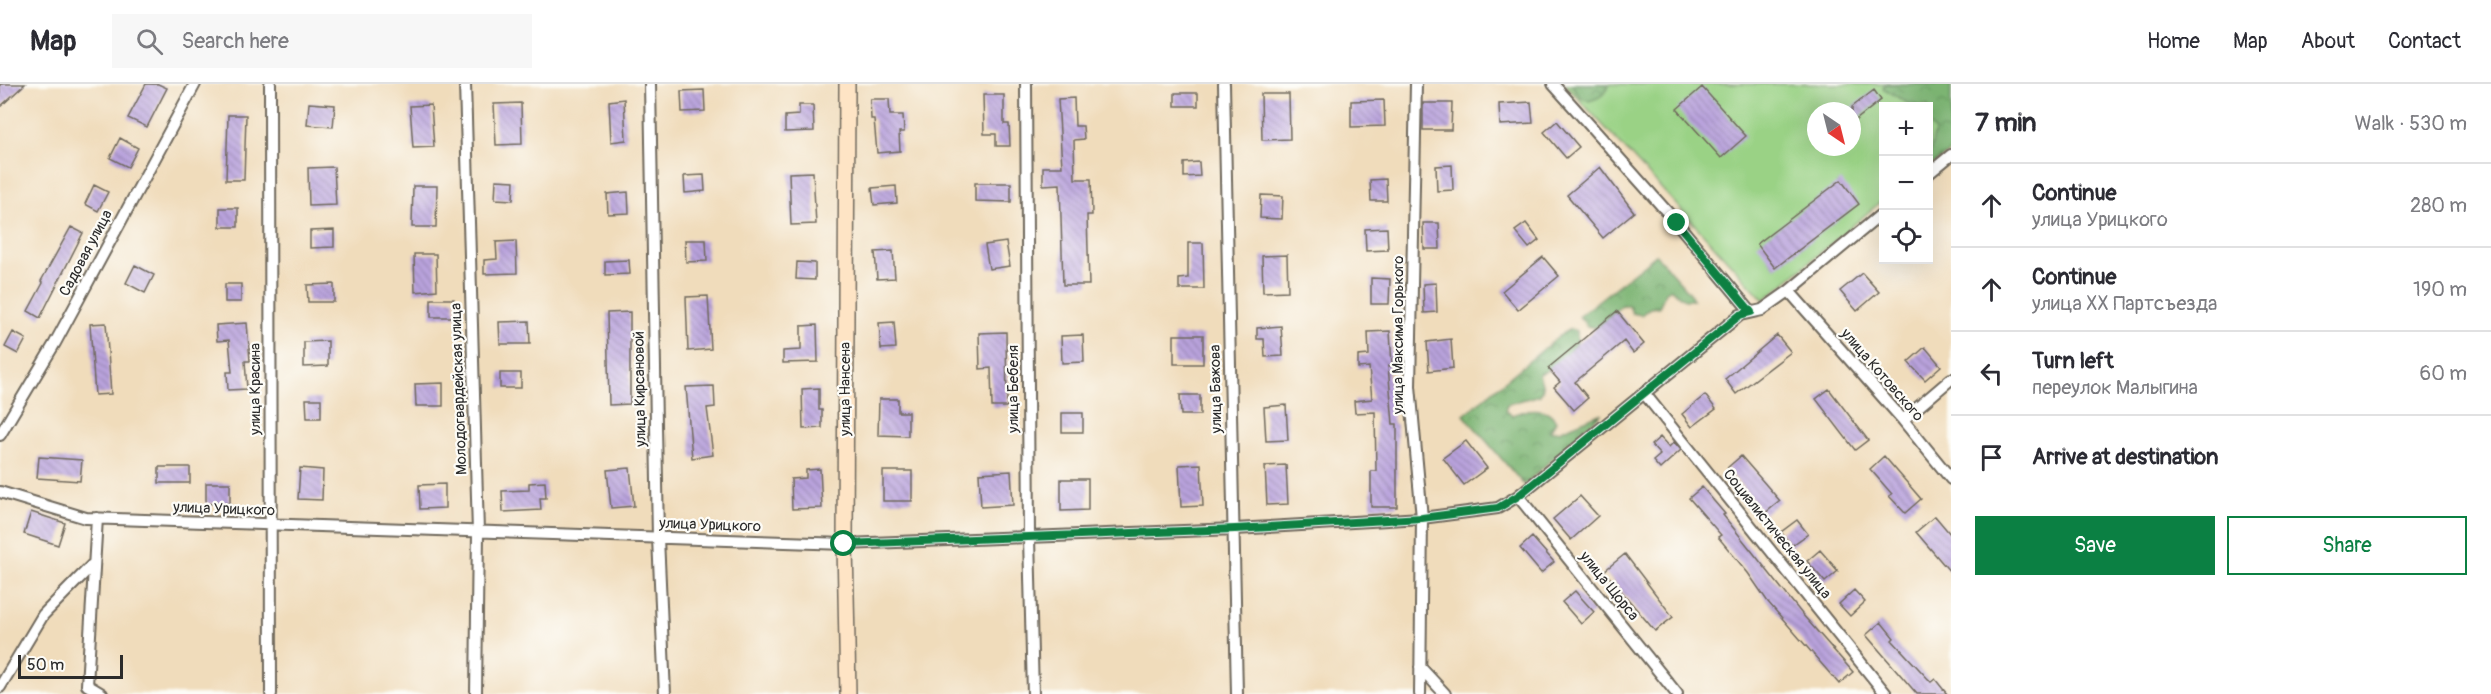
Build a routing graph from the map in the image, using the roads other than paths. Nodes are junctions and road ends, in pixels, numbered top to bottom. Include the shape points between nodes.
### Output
1 (195, 84) edge
2 (270, 84) edge
3 (465, 84) edge
4 (650, 84) edge
5 (847, 84) edge
6 (1026, 84) edge
7 (1224, 84) edge
8 (1416, 84) edge
9 (1553, 84) edge
10 (1951, 155) edge
11 (1933, 171) edge
12 (1879, 216) edge
13 (1789, 291) junction
14 (1751, 312) junction
15 (1951, 379) edge
16 (1644, 393) junction
17 (1903, 420) junction
18 (0, 435) edge
19 (1951, 479) edge
20 (0, 492) edge
21 (1518, 496) junction
22 (97, 518) junction
23 (1422, 518) junction
24 (269, 525) junction
25 (1235, 529) junction
26 (478, 532) junction
27 (658, 538) junction
28 (1029, 538) junction
29 (844, 544) junction
30 (94, 563) junction
31 (1420, 667) junction
32 (0, 687) edge
33 (83, 690) edge
34 (102, 694) edge
35 (271, 694) edge
36 (476, 694) edge
37 (665, 694) edge
38 (848, 694) edge
39 (1033, 694) edge
40 (1237, 694) edge
41 (1420, 694) edge
42 (1444, 694) edge
43 (1677, 694) edge
44 (1886, 694) edge

1 - 18 street, Садовая улица via 55,343
2 - 24 street, улица Красина
3 - 26 street, Молодогвардейская улица
4 - 27 street, улица Кирсановой
5 - 29 main road, улица Нансена
6 - 28 street, улица Бебеля
7 - 25 street, улица Бажова
8 - 23 street, улица Максима Горького via 1410,386
9 - 14 street
10 - 11 street
12 - 13 street, улица Урицкого
13 - 14 street, улица Урицкого via 1762,310
13 - 17 street, улица Котовского
14 - 16 street, улица Урицкого via 1740,315
15 - 17 street
16 - 21 street, улица Урицкого
16 - 44 street, Социалистическая улица
17 - 19 street, улица Котовского
20 - 22 street, улица Урицкого
21 - 23 street, улица Урицкого via 1498,508
21 - 43 street, улица Щорса
22 - 24 street, улица Урицкого
22 - 30 street
23 - 25 street, улица Урицкого
23 - 31 street, улица Максима Горького
24 - 26 street, улица Урицкого
24 - 35 street, улица Красина
25 - 28 street, улица Урицкого
25 - 40 street, улица Бажова
26 - 27 street, улица Урицкого
26 - 36 street, Молодогвардейская улица
27 - 29 street, улица Урицкого
27 - 37 street, улица Кирсановой
28 - 29 street, улица Урицкого
28 - 39 street, улица Бебеля
29 - 38 main road, улица Нансена
30 - 32 street via 44,615
30 - 33 street
31 - 41 street, улица Максима Горького
31 - 42 street
33 - 34 street

